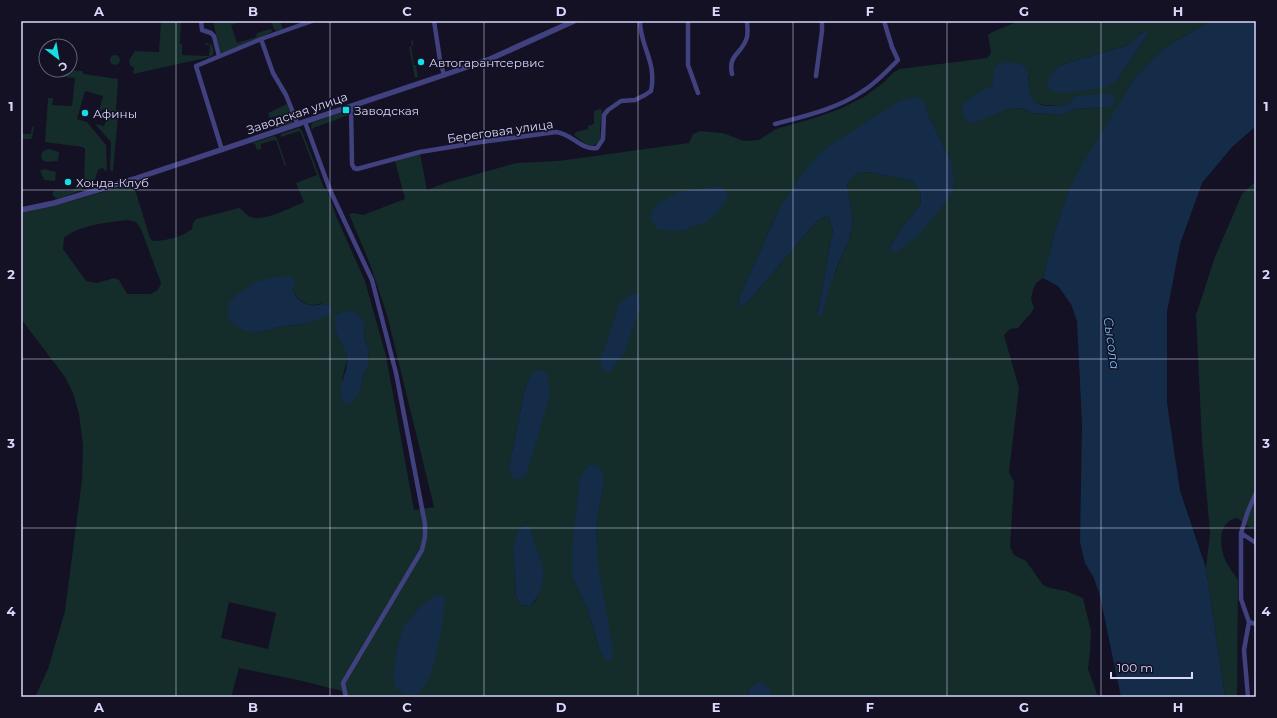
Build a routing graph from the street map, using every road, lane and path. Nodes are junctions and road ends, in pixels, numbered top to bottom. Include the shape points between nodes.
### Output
1 (201, 21) edge
2 (312, 21) edge
3 (434, 21) edge
4 (574, 21) edge
5 (640, 21) edge
6 (688, 21) edge
7 (747, 21) edge
8 (822, 21) edge
9 (884, 21) edge
10 (261, 39) junction
11 (219, 56) junction
12 (732, 74) dead end
13 (444, 75) junction
14 (816, 76) dead end
15 (698, 92) dead end
16 (351, 106) junction
17 (305, 122) junction
18 (775, 124) dead end
19 (298, 125) junction
20 (222, 150) junction
21 (21, 210) edge
22 (1256, 493) edge
23 (1241, 533) junction
24 (1256, 543) edge
25 (1249, 622) junction
26 (1256, 624) edge
27 (346, 697) edge
28 (1248, 697) edge

1 - 11 street via 202,30 214,36
2 - 10 street
3 - 13 street
4 - 13 street, Заводская улица via 490,59
5 - 16 street, Береговая улица via 640,30 653,71 650,90 644,96 621,101 608,110 604,115 603,139 595,148 588,148 563,133 556,132 420,152 357,169 352,164
6 - 15 street via 688,66
7 - 12 street via 748,35 731,62
8 - 14 street
9 - 18 street via 898,60 880,78 863,92 840,104
10 - 11 street
10 - 19 street via 273,73 286,95
11 - 20 street via 196,66
13 - 16 street, Заводская улица
16 - 17 street, Заводская улица
17 - 19 street, Заводская улица
17 - 27 street via 330,190 372,280 396,373 425,524 422,550 343,683
19 - 20 street, Заводская улица
20 - 21 street, Заводская улица via 61,201
22 - 23 street
23 - 24 street
23 - 25 street via 1241,599
25 - 26 street
25 - 28 street via 1244,650

